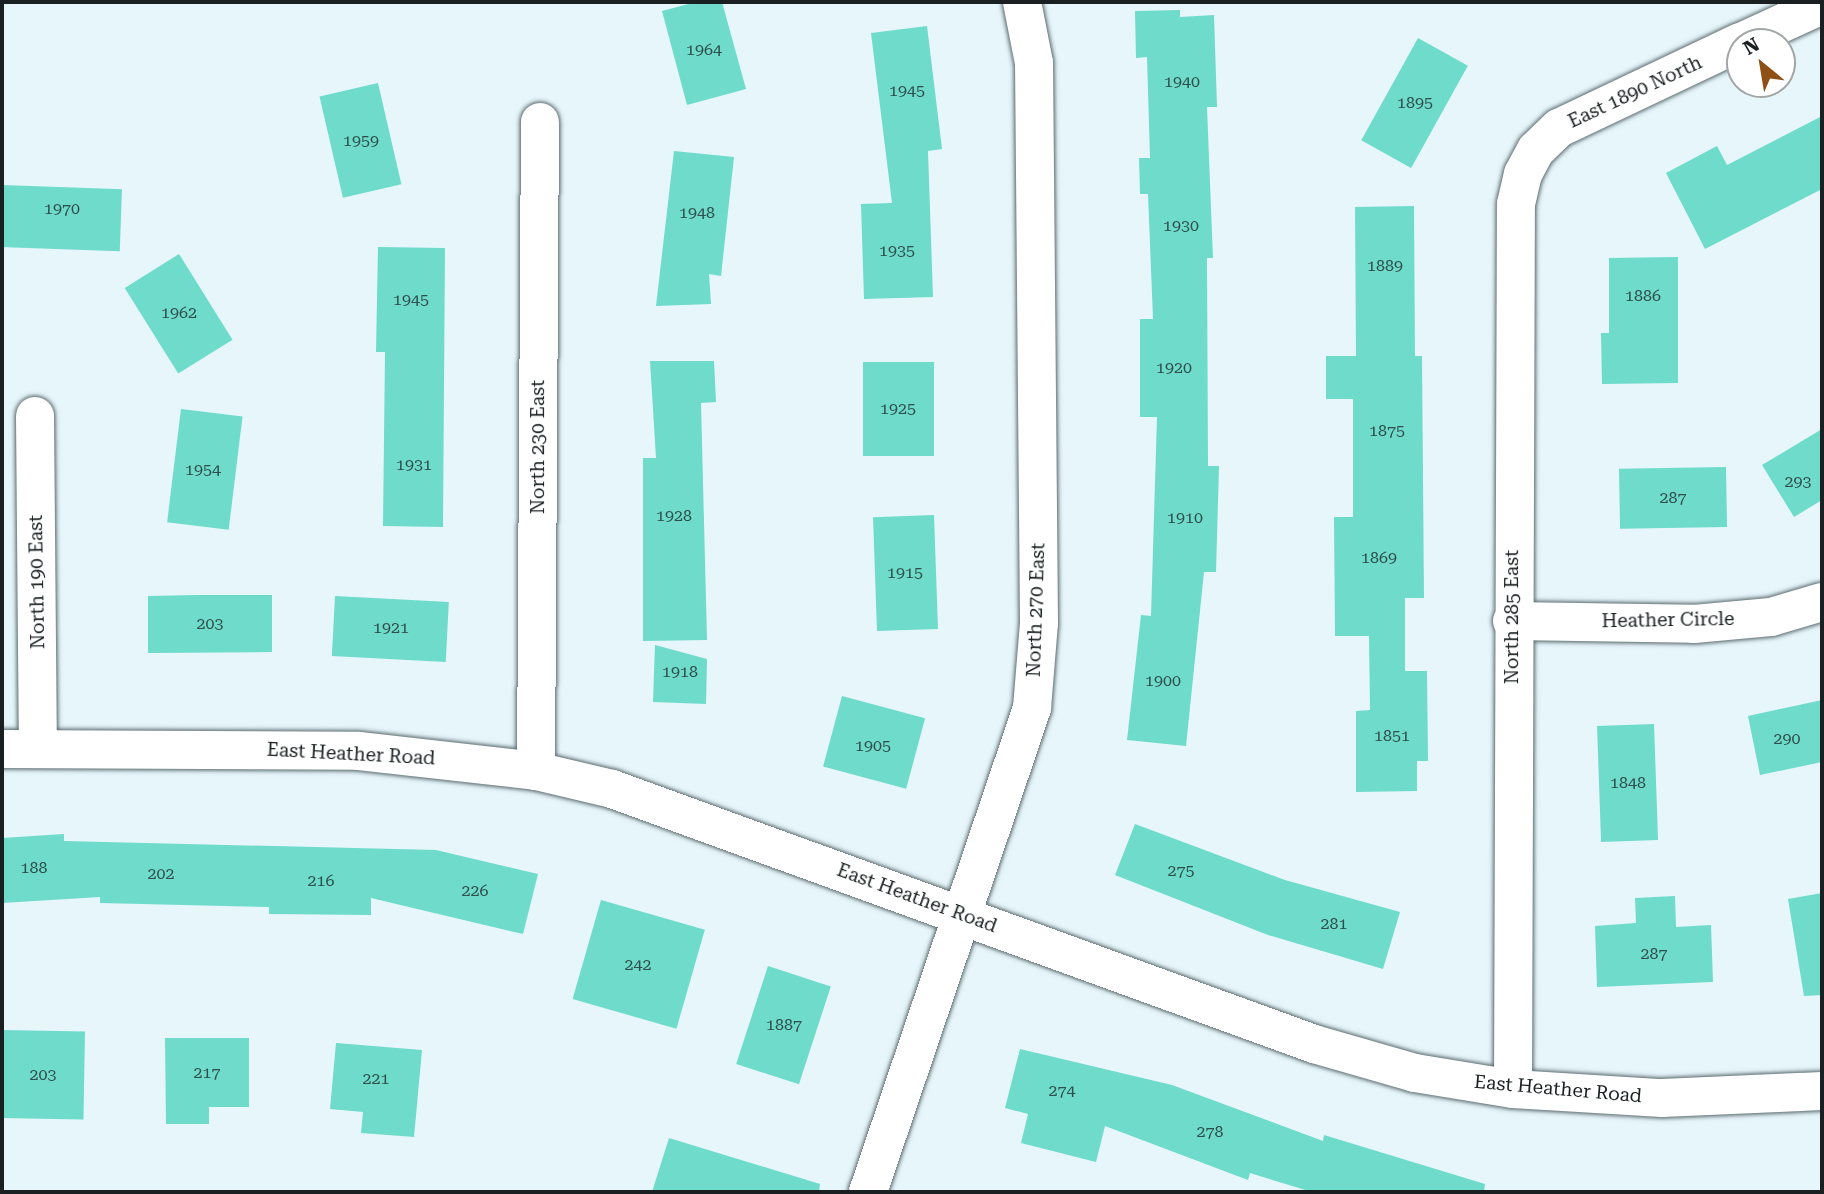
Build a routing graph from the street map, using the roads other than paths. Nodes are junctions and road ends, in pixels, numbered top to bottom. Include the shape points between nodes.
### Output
1 (1022, 2) edge
2 (1822, 5) edge
3 (1772, 28) edge
4 (1726, 49) edge
5 (540, 122) dead end
6 (1536, 150) joint
7 (35, 416) dead end
8 (1822, 602) edge
9 (1512, 621) junction
10 (20, 749) edge
11 (536, 771) junction
12 (964, 916) junction
13 (1513, 1089) junction
14 (1822, 1091) edge
15 (868, 1192) edge

1 - 12 street, North 270 East via 1034,64 1039,623 1032,708
2 - 3 street, East 1890 North
4 - 6 street, East 1890 North via 1559,128
5 - 11 street, North 230 East
6 - 9 street, North 285 East via 1523,174 1513,243
7 - 10 street, North 190 East
8 - 9 street, Heather Circle via 1771,617 1694,624
9 - 13 street, North 285 East
10 - 11 street, East Heather Road via 359,751
11 - 12 street, East Heather Road via 611,789
12 - 13 street, East Heather Road via 1314,1045 1415,1073
12 - 15 street, North 270 East
13 - 14 street, East Heather Road via 1662,1098

